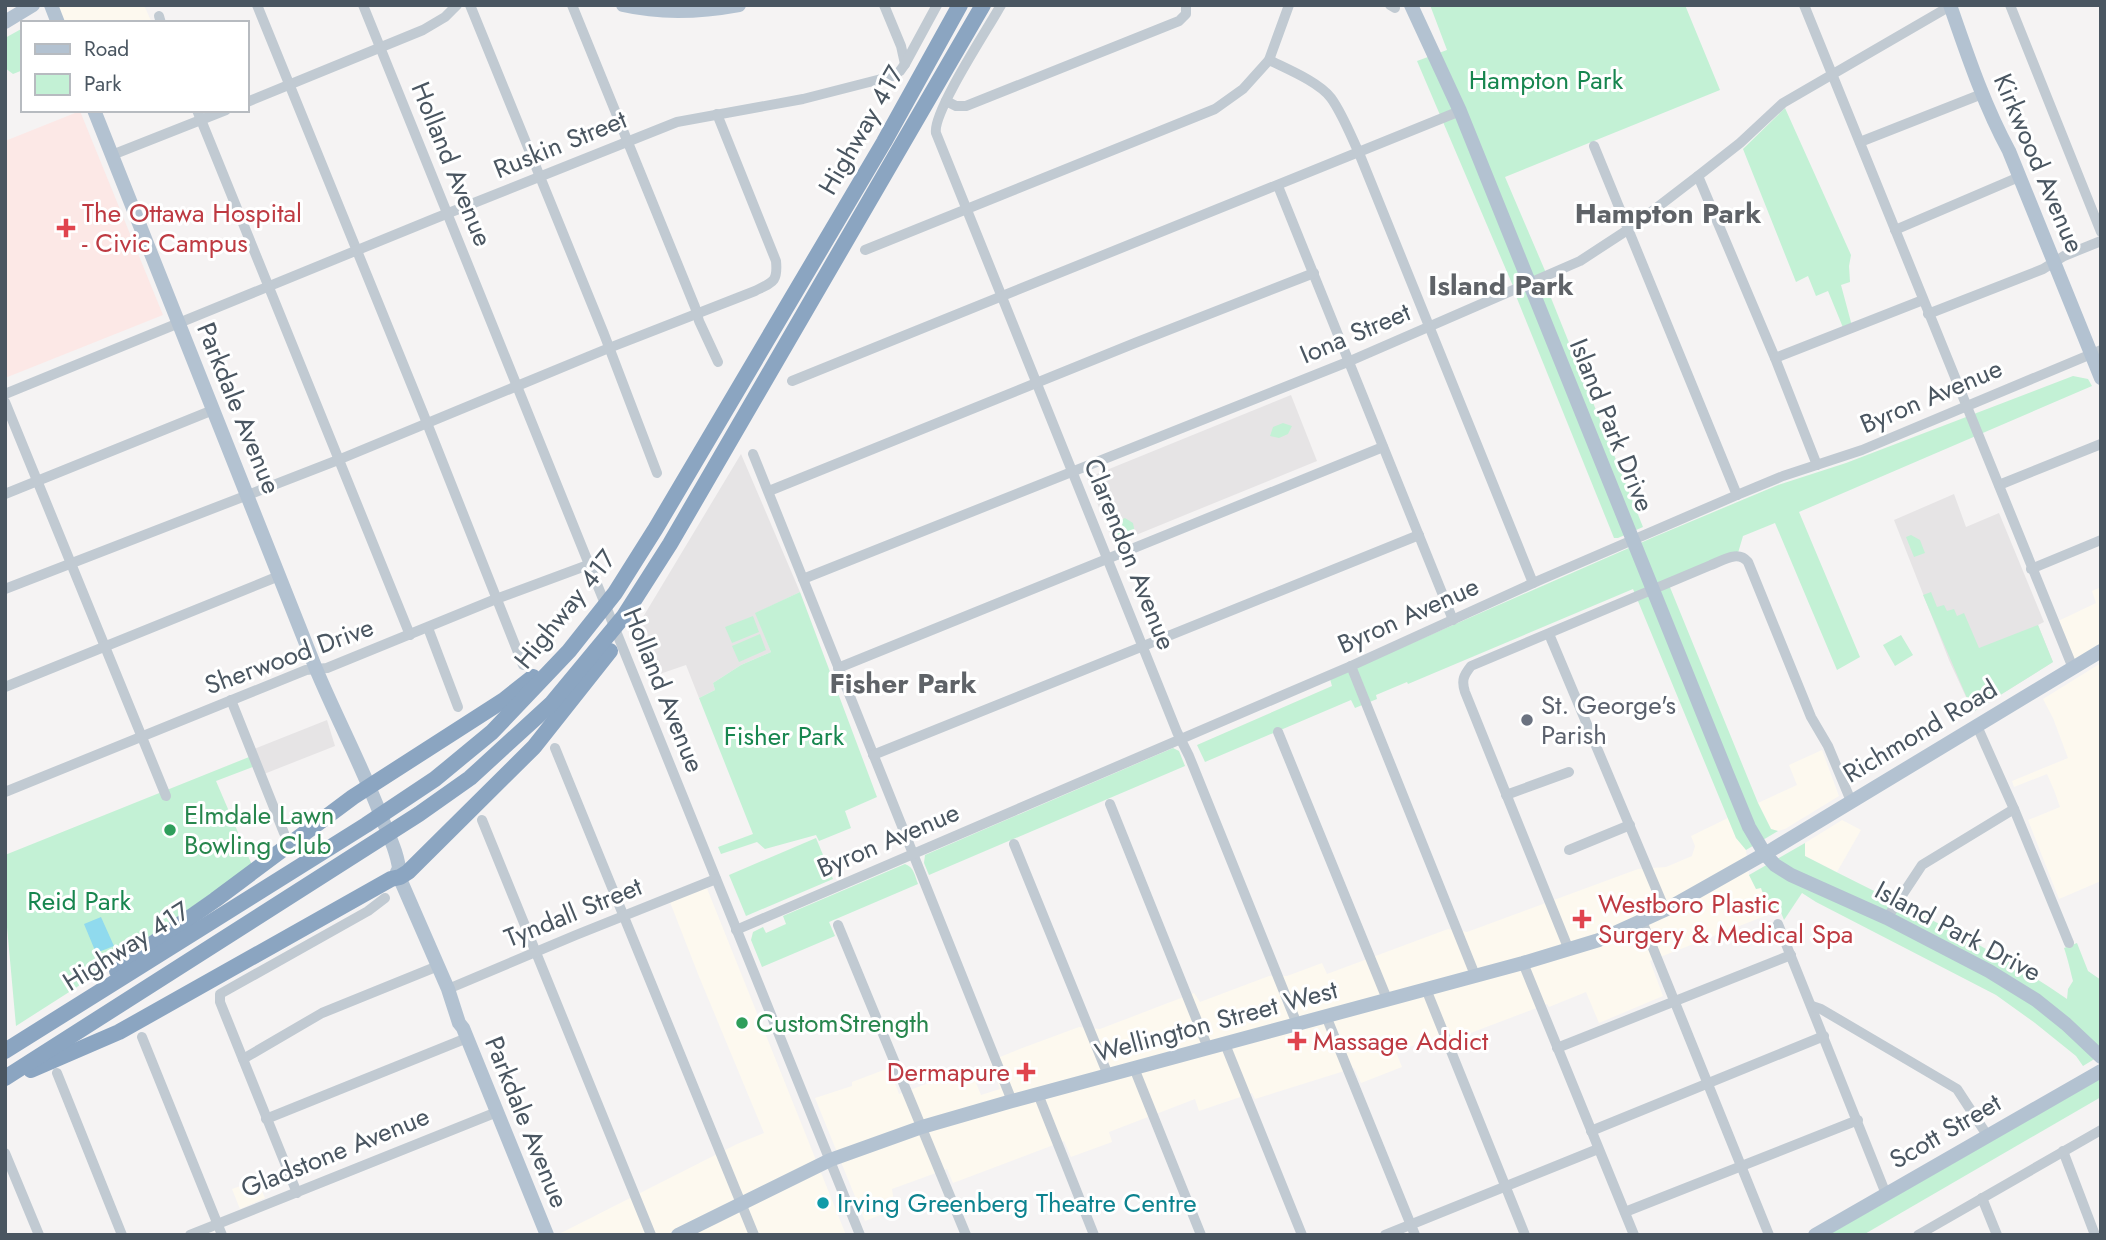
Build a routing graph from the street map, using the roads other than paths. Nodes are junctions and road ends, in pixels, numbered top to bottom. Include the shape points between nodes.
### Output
1 (33, 5) edge
2 (257, 5) edge
3 (363, 5) edge
4 (457, 5) edge
5 (470, 5) edge
6 (572, 5) edge
7 (623, 5) edge
8 (739, 5) edge
9 (884, 5) edge
10 (937, 5) edge
11 (960, 5) edge
12 (1001, 5) edge
13 (1186, 5) edge
14 (1289, 5) edge
15 (1411, 5) edge
16 (1420, 5) edge
17 (1804, 5) edge
18 (1951, 5) edge
19 (2010, 5) edge
20 (982, 7) edge
21 (674, 8) edge
22 (5, 22) edge
23 (380, 48) junction
24 (1269, 60) junction
25 (905, 64) junction
26 (1441, 68) junction
27 (1832, 75) junction
28 (289, 85) junction
29 (1982, 94) junction
30 (946, 101) junction
31 (248, 102) edge
32 (1460, 111) junction
33 (95, 112) edge
34 (717, 114) junction
35 (199, 115) edge
36 (629, 141) junction
37 (1860, 142) junction
38 (1594, 146) dead end
39 (1359, 153) junction
40 (112, 155) junction
41 (538, 176) junction
42 (1699, 176) junction
43 (2020, 177) junction
44 (1278, 186) junction
45 (966, 208) junction
46 (447, 213) junction
47 (1629, 229) junction
48 (1895, 230) junction
49 (2101, 232) edge
50 (2101, 241) edge
51 (865, 250) dead end
52 (356, 251) junction
53 (2054, 262) junction
54 (1314, 273) junction
55 (1529, 284) junction
56 (268, 288) junction
57 (1001, 296) junction
58 (1923, 300) junction
59 (697, 314) junction
60 (1928, 314) junction
61 (178, 323) junction
62 (1428, 327) junction
63 (609, 348) junction
64 (2096, 351) edge
65 (1775, 358) junction
66 (1350, 360) junction
67 (718, 362) dead end
68 (2101, 378) edge
69 (792, 381) dead end
70 (1037, 384) junction
71 (517, 386) junction
72 (5, 394) edge
73 (5, 402) edge
74 (1966, 406) junction
75 (213, 410) junction
76 (427, 422) junction
77 (2101, 444) edge
78 (1383, 447) junction
79 (753, 454) dead end
80 (338, 460) junction
81 (1817, 465) junction
82 (1072, 472) junction
83 (657, 473) dead end
84 (37, 481) junction
85 (1999, 485) junction
86 (769, 491) junction
87 (5, 494) edge
88 (247, 494) junction
89 (1737, 495) junction
90 (1419, 535) junction
91 (2101, 540) edge
92 (1632, 541) junction
93 (1107, 559) junction
94 (70, 564) junction
95 (589, 565) junction
96 (2031, 569) junction
97 (279, 576) junction
98 (803, 579) junction
99 (1532, 583) junction
100 (5, 589) edge
101 (1653, 590) junction
102 (496, 599) junction
103 (1453, 620) junction
104 (428, 628) junction
105 (1549, 634) junction
106 (410, 635) junction
107 (608, 645) junction
108 (104, 646) junction
109 (1143, 648) junction
110 (569, 651) junction
111 (2101, 651) edge
112 (523, 665) dead end
113 (1351, 666) junction
114 (838, 668) junction
115 (2073, 668) junction
116 (316, 669) junction
117 (5, 687) edge
118 (231, 700) junction
119 (458, 706) dead end
120 (1977, 726) junction
121 (1278, 732) dead end
122 (141, 737) junction
123 (1181, 739) junction
124 (555, 748) dead end
125 (873, 755) junction
126 (1569, 772) dead end
127 (366, 788) junction
128 (5, 792) edge
129 (1506, 794) junction
130 (166, 796) dead end
131 (1851, 801) junction
132 (1110, 804) dead end
133 (2014, 809) junction
134 (482, 820) dead end
135 (1630, 825) junction
136 (284, 832) dead end
137 (1014, 844) dead end
138 (1569, 850) dead end
139 (1769, 851) junction
140 (914, 854) junction
141 (400, 877) junction
142 (716, 879) junction
143 (384, 898) dead end
144 (1665, 910) junction
145 (623, 915) junction
146 (1887, 918) junction
147 (1642, 922) junction
148 (1778, 924) dead end
149 (838, 925) dead end
150 (736, 930) junction
151 (2069, 943) dead end
152 (1569, 950) junction
153 (536, 951) junction
154 (1791, 956) junction
155 (1523, 963) junction
156 (438, 966) junction
157 (1475, 975) junction
158 (1426, 989) junction
159 (449, 992) junction
160 (1387, 999) junction
161 (1675, 1001) junction
162 (80, 1004) junction
163 (1812, 1006) junction
164 (1326, 1016) junction
165 (1297, 1024) junction
166 (465, 1033) junction
167 (1824, 1036) junction
168 (142, 1037) dead end
169 (1225, 1044) junction
170 (1208, 1048) junction
171 (1557, 1048) junction
172 (5, 1051) edge
173 (2101, 1057) edge
174 (243, 1059) junction
175 (1134, 1068) junction
176 (2101, 1070) edge
177 (57, 1073) dead end
178 (1108, 1075) junction
179 (5, 1079) edge
180 (1708, 1084) junction
181 (1038, 1094) junction
182 (1013, 1101) junction
183 (497, 1112) junction
184 (266, 1119) junction
185 (1858, 1120) junction
186 (922, 1127) junction
187 (2101, 1130) edge
188 (1591, 1131) junction
189 (1987, 1135) junction
190 (1598, 1149) junction
191 (2063, 1151) junction
192 (5, 1153) edge
193 (830, 1160) junction
194 (1742, 1166) junction
195 (1504, 1186) junction
196 (297, 1193) junction
197 (1886, 1194) junction
198 (1982, 1198) junction
199 (741, 1204) junction
200 (1625, 1212) junction
201 (217, 1224) junction
202 (1413, 1230) edge
203 (39, 1235) edge
204 (122, 1235) edge
205 (190, 1235) edge
206 (222, 1235) edge
207 (547, 1235) edge
208 (650, 1235) edge
209 (678, 1235) edge
210 (754, 1235) edge
211 (860, 1235) edge
212 (966, 1235) edge
213 (1094, 1235) edge
214 (1201, 1235) edge
215 (1302, 1235) edge
216 (1385, 1235) edge
217 (1525, 1235) edge
218 (1634, 1235) edge
219 (1769, 1235) edge
220 (1815, 1235) edge
221 (1918, 1235) edge
222 (1997, 1235) edge
223 (2095, 1235) edge

1 - 22 main road
2 - 28 street
3 - 23 street, Holland Avenue
4 - 23 street via 423,30
5 - 41 street
6 - 36 street
7 - 21 main road via 647,10
8 - 21 main road
9 - 25 street
10 - 25 street
11 - 110 highway, Highway 417 via 656,527 615,593
12 - 30 street, Clarendon Avenue
13 - 30 street via 1186,14 1174,23 966,106
14 - 24 street
15 - 26 main road, Island Park Drive
16 - 26 main road, Island Park Drive
17 - 27 street
18 - 27 street, Iona Street
18 - 29 main road, Kirkwood Avenue
19 - 49 street
20 - 107 highway
23 - 28 street
23 - 46 street, Holland Avenue
24 - 39 street via 1331,98
24 - 45 street via 1243,89 1215,109
25 - 34 street, Ruskin Street via 893,76
26 - 32 main road, Island Park Drive
27 - 37 street
27 - 42 street, Iona Street via 1783,103
28 - 31 street
28 - 52 street
29 - 37 street
29 - 43 main road, Kirkwood Avenue
30 - 45 street, Clarendon Avenue via 935,129
32 - 39 street
32 - 55 main road, Island Park Drive
33 - 40 main road, Parkdale Avenue
34 - 36 street, Ruskin Street via 677,122
34 - 59 street via 776,261 777,277
35 - 40 street
35 - 56 street
36 - 41 street, Ruskin Street
36 - 59 street
37 - 48 street
38 - 47 street
39 - 44 street
39 - 62 street
40 - 61 main road, Parkdale Avenue
41 - 46 street, Ruskin Street
41 - 63 street
42 - 47 street, Iona Street
42 - 65 street
43 - 48 street
43 - 53 main road, Kirkwood Avenue
44 - 54 street
44 - 57 street
45 - 51 street
45 - 57 street, Clarendon Avenue
46 - 52 street, Ruskin Street
46 - 71 street, Holland Avenue
47 - 55 street, Iona Street via 1580,261
47 - 89 street
48 - 58 street
50 - 53 street
52 - 56 street, Ruskin Street
52 - 76 street
53 - 60 street
53 - 64 main road, Kirkwood Avenue
54 - 66 street
54 - 70 street
55 - 62 street, Iona Street
55 - 92 main road, Island Park Drive
56 - 61 street, Ruskin Street
56 - 80 street
57 - 69 street
57 - 70 street, Clarendon Avenue
58 - 60 street
58 - 65 street
59 - 63 street
59 - 67 street
60 - 74 street
61 - 72 street, Ruskin Street
61 - 75 main road, Parkdale Avenue
62 - 66 street, Iona Street
62 - 99 street
63 - 71 street
63 - 83 street
64 - 68 main road, Kirkwood Avenue
64 - 74 street, Byron Avenue
65 - 81 street
66 - 78 street
66 - 82 street, Iona Street
70 - 82 street, Clarendon Avenue
70 - 86 street
71 - 76 street
71 - 95 street, Holland Avenue
73 - 84 street
74 - 81 street, Byron Avenue
74 - 85 street
75 - 84 street
75 - 88 main road, Parkdale Avenue
76 - 80 street
76 - 102 street
77 - 85 street
78 - 90 street
78 - 93 street
79 - 86 street
80 - 88 street
80 - 106 street
81 - 89 street, Byron Avenue
82 - 93 street, Clarendon Avenue
82 - 98 street, Iona Street
84 - 87 street
84 - 94 street
85 - 96 street
86 - 98 street
88 - 94 street
88 - 97 main road, Parkdale Avenue
89 - 92 street, Byron Avenue
90 - 103 street
90 - 109 street
91 - 96 street
92 - 99 street, Byron Avenue
92 - 101 main road, Island Park Drive
93 - 109 street, Clarendon Avenue
93 - 114 street
94 - 100 street
94 - 108 street
95 - 102 street, Sherwood Drive
95 - 142 street, Holland Avenue
96 - 115 street
97 - 108 street
97 - 116 main road, Parkdale Avenue
98 - 114 street
99 - 103 street, Byron Avenue
101 - 105 street
101 - 131 street via 1744,556
101 - 139 main road, Island Park Drive via 1738,800
102 - 104 street, Sherwood Drive
102 - 112 street
103 - 113 street, Byron Avenue
104 - 106 street, Sherwood Drive
104 - 119 street
105 - 129 street via 1471,666 1464,675 1463,685
105 - 135 street
106 - 116 street, Sherwood Drive
107 - 141 highway via 534,747
107 - 179 highway via 470,778
108 - 117 street
108 - 122 street
109 - 123 street, Clarendon Avenue
109 - 125 street
110 - 127 highway via 504,700
110 - 162 highway, Highway 417 via 492,732 435,779
111 - 115 main road, Richmond Road
113 - 123 street, Byron Avenue
113 - 157 street
114 - 125 street
115 - 120 main road, Richmond Road
116 - 118 street, Sherwood Drive
116 - 127 main road, Parkdale Avenue via 339,724 344,750
118 - 122 street, Sherwood Drive
118 - 136 street
120 - 131 main road, Richmond Road
120 - 133 street
121 - 160 street
122 - 128 street, Sherwood Drive
122 - 130 street
123 - 140 street, Byron Avenue
123 - 165 street, Clarendon Avenue
124 - 145 street
125 - 140 street
126 - 129 street
127 - 141 main road, Parkdale Avenue
127 - 162 highway via 135,956
129 - 152 street
131 - 139 main road, Richmond Road
132 - 170 street
133 - 146 street via 1922,865
133 - 151 street
134 - 153 street
135 - 138 street
135 - 144 street
137 - 178 street
139 - 144 main road, Wellington Street West
139 - 146 main road, Island Park Drive via 1817,885
140 - 150 street, Byron Avenue
140 - 182 street
141 - 156 main road, Parkdale Avenue
141 - 179 highway via 119,1032
142 - 145 street, Tyndall Street
142 - 150 street, Holland Avenue
143 - 174 street via 220,994
144 - 147 main road, Wellington Street West
145 - 153 street, Tyndall Street
145 - 199 street
146 - 173 main road, Island Park Drive via 2036,1000
147 - 152 main road, Wellington Street West
147 - 161 street
148 - 154 street
149 - 186 street
150 - 193 street, Holland Avenue
152 - 155 main road, Wellington Street West
153 - 159 street, Tyndall Street
153 - 208 street
154 - 161 street
154 - 163 street
155 - 157 main road, Wellington Street West
155 - 171 street
156 - 159 main road, Parkdale Avenue
156 - 174 street via 322,1013
157 - 158 main road, Wellington Street West
158 - 160 main road, Wellington Street West
158 - 195 street
159 - 166 main road, Parkdale Avenue
160 - 164 main road, Wellington Street West
161 - 171 street
161 - 180 street
162 - 172 highway, Highway 417
163 - 167 street
163 - 189 street via 1952,1085
164 - 165 main road, Wellington Street West
164 - 202 street
165 - 169 main road, Wellington Street West
166 - 183 main road, Parkdale Avenue
166 - 184 street
167 - 180 street
167 - 185 street
168 - 201 street
169 - 170 main road, Wellington Street West
169 - 215 street
170 - 175 main road, Wellington Street West
171 - 188 street
174 - 184 street
175 - 178 main road, Wellington Street West
175 - 214 street
176 - 189 main road, Scott Street
177 - 204 street
178 - 181 main road, Wellington Street West
180 - 188 street
180 - 194 street
181 - 182 main road, Wellington Street West
181 - 213 street
182 - 186 main road, Wellington Street West
183 - 196 street, Gladstone Avenue
183 - 207 main road, Parkdale Avenue
184 - 196 street
185 - 194 street
185 - 197 street
186 - 193 main road, Wellington Street West
186 - 212 street
187 - 191 street
188 - 190 street
189 - 197 main road, Scott Street
190 - 195 street
190 - 200 street
191 - 198 street
191 - 223 street
192 - 203 street
193 - 199 main road, Wellington Street West
193 - 211 street, Holland Avenue
194 - 200 street
194 - 219 street
195 - 202 street
195 - 217 street
196 - 201 street, Gladstone Avenue
197 - 220 main road, Scott Street
198 - 221 street
198 - 222 street
199 - 209 main road, Wellington Street West
199 - 210 street
200 - 218 street
201 - 205 street, Gladstone Avenue
201 - 206 street
202 - 216 street

